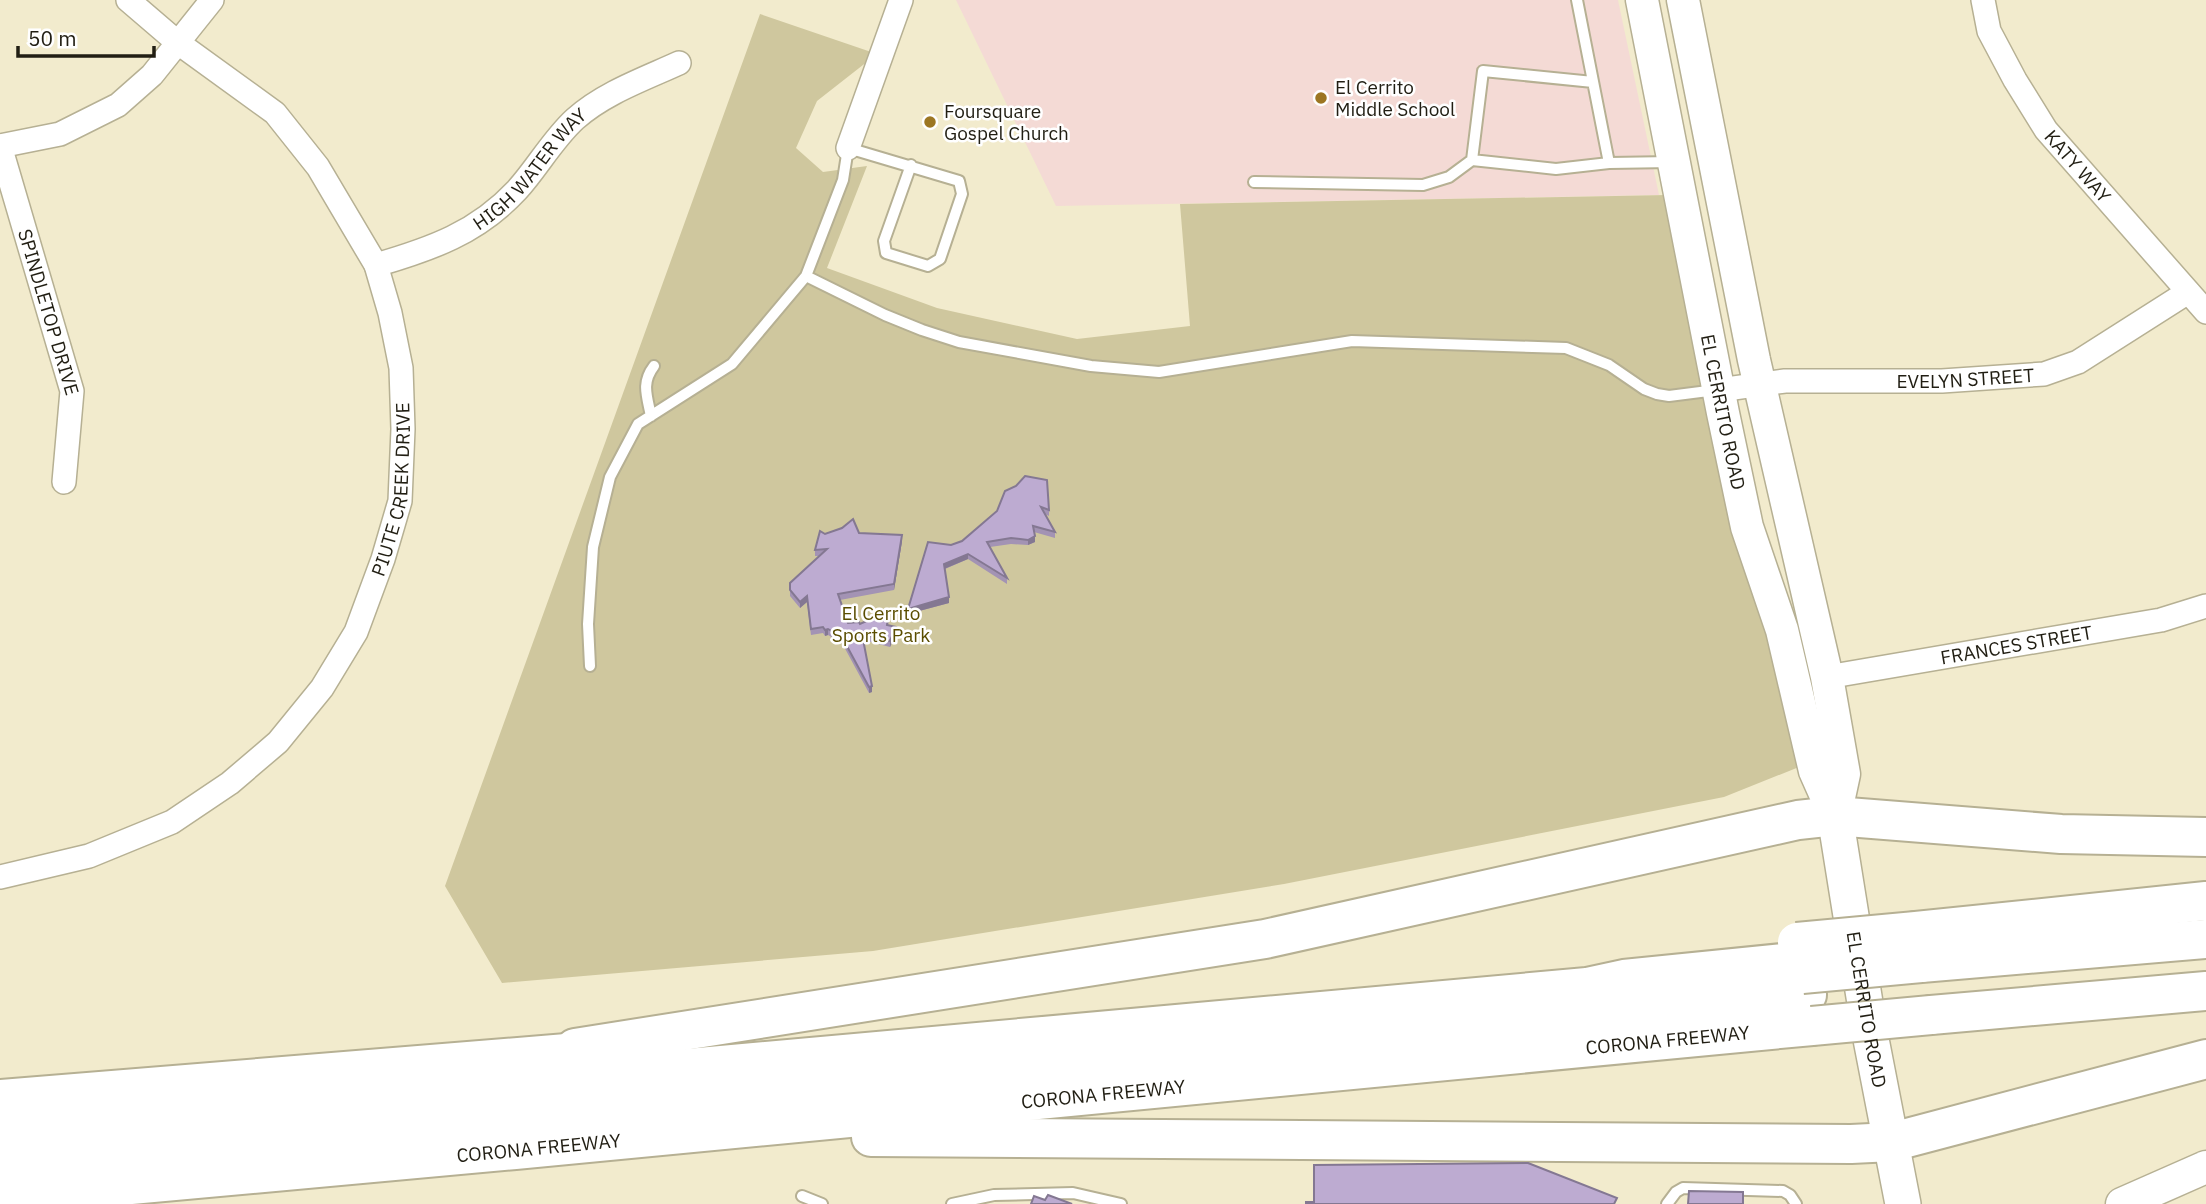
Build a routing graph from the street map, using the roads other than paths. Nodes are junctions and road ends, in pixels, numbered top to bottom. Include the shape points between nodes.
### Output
1 (128, 0) edge
2 (212, 0) edge
3 (901, 0) edge
4 (1577, 0) edge
5 (1642, 0) edge
6 (1683, 0) edge
7 (1983, 0) edge
8 (177, 42) junction
9 (679, 63) dead end
10 (1593, 82) junction
11 (0, 146) edge
12 (848, 148) junction
13 (1472, 160) junction
14 (1675, 162) junction
15 (1609, 163) junction
16 (911, 165) junction
17 (1254, 182) dead end
18 (376, 265) junction
19 (806, 276) junction
20 (2188, 292) junction
21 (2206, 312) edge
22 (654, 366) dead end
23 (1760, 383) junction
24 (1719, 390) junction
25 (651, 416) junction
26 (64, 482) dead end
27 (2206, 606) edge
28 (590, 666) dead end
29 (1827, 677) junction
30 (1835, 816) junction
31 (2206, 837) edge
32 (0, 877) edge
33 (2206, 901) edge
34 (2206, 924) edge
35 (2206, 939) edge
36 (2206, 959) edge
37 (1922, 968) junction
38 (1804, 979) junction
39 (2206, 991) edge
40 (1486, 1056) junction
41 (514, 1057) junction
42 (2206, 1059) edge
43 (1072, 1068) junction
44 (0, 1098) edge
45 (0, 1130) edge
46 (1892, 1142) junction
47 (515, 1150) junction
48 (0, 1166) edge
49 (2206, 1167) edge
50 (802, 1196) dead end
51 (0, 1197) edge
52 (822, 1204) edge
53 (952, 1204) edge
54 (1121, 1204) edge
55 (1667, 1204) edge
56 (1796, 1204) edge
57 (1903, 1204) edge
58 (2122, 1204) edge

1 - 8 street, PIUTE CREEK DRIVE
2 - 8 street
3 - 12 street
4 - 10 lane
5 - 14 main road, EL CERRITO ROAD
6 - 23 main road, EL CERRITO ROAD
7 - 20 street, KATY WAY via 1989,30 2041,122
8 - 11 street via 152,75 118,105 61,134
8 - 18 street, PIUTE CREEK DRIVE via 275,113 318,167
9 - 18 street, HIGH WATER WAY via 607,96 574,120 515,192 473,228 431,249
10 - 13 lane via 1483,71
10 - 15 lane
11 - 26 street, SPINDLETOP DRIVE via 72,391
12 - 16 lane
12 - 19 lane via 843,180
13 - 15 lane via 1556,169
13 - 17 lane via 1449,177 1423,185
14 - 15 lane
14 - 24 main road, EL CERRITO ROAD
16 - 16 lane via 884,241 886,253 928,266 940,259 962,194 959,181
18 - 32 street, PIUTE CREEK DRIVE via 401,368 400,501 356,632 322,688 278,742 230,783 172,822 89,856
19 - 24 lane via 884,315 960,342 1091,366 1159,372 1352,341 1566,348 1609,365 1657,394
19 - 25 lane via 732,363
20 - 21 street, KATY WAY
20 - 23 street, EVELYN STREET via 2078,362 2044,374 1942,381
22 - 25 lane via 645,391
23 - 24 street, EVELYN STREET
23 - 29 main road, EL CERRITO ROAD
24 - 30 main road, EL CERRITO ROAD via 1748,527 1782,630 1815,771
25 - 28 lane via 638,424 610,477 593,547
27 - 29 street, FRANCES STREET via 2161,620
29 - 30 main road, EL CERRITO ROAD via 1844,774
30 - 31 highway via 2061,834
30 - 41 highway via 1798,820 1265,939
30 - 46 main road, EL CERRITO ROAD
33 - 37 highway, CORONA FREEWAY
34 - 37 highway
35 - 37 highway
36 - 37 highway
37 - 38 highway, CORONA FREEWAY, bridge
37 - 38 highway, CORONA FREEWAY, bridge
37 - 39 highway, CORONA FREEWAY
38 - 40 highway, CORONA FREEWAY
38 - 41 highway, CORONA FREEWAY via 891,1026
38 - 43 highway via 1699,1007
38 - 45 highway via 1587,987
40 - 43 highway via 1270,1057 1131,1069
40 - 47 highway, CORONA FREEWAY
41 - 44 highway, CORONA FREEWAY
42 - 46 highway
43 - 48 highway
46 - 47 highway via 892,1136
46 - 57 main road, EL CERRITO ROAD
47 - 51 highway, CORONA FREEWAY
49 - 58 main road
50 - 52 lane
53 - 54 lane via 994,1195 1073,1193
55 - 56 lane via 1683,1188 1783,1191

